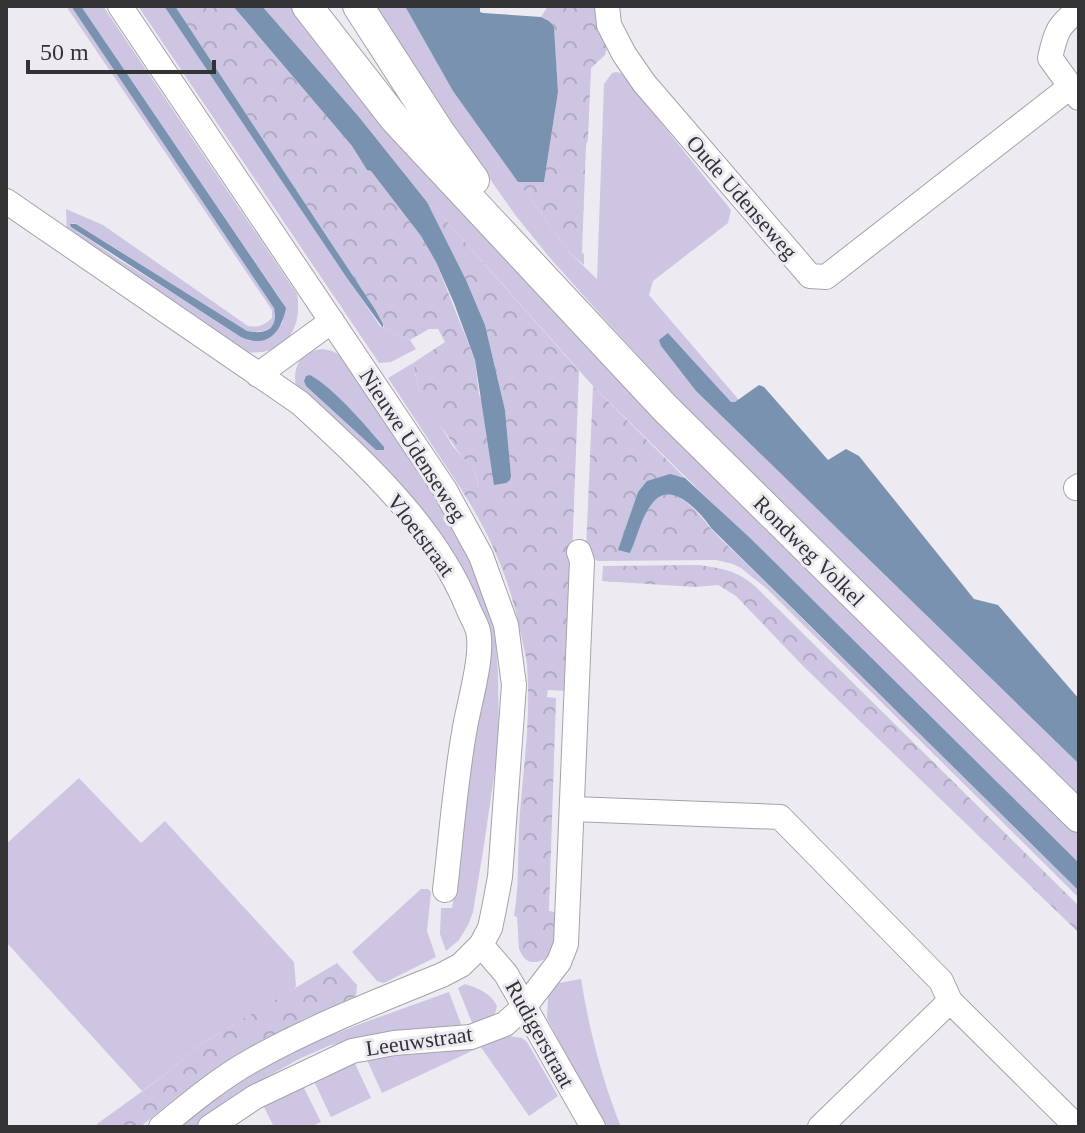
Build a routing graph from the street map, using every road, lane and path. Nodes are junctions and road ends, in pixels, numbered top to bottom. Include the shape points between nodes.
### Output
1 (120, 6) edge
2 (307, 6) edge
3 (358, 6) edge
4 (607, 6) edge
5 (1079, 9) edge
6 (1075, 92) edge
7 (6, 201) edge
8 (546, 279) junction
9 (332, 321) junction
10 (258, 375) junction
11 (579, 552) dead end
12 (573, 809) junction
13 (1079, 817) edge
14 (445, 890) dead end
15 (481, 945) junction
16 (950, 1001) junction
17 (525, 1006) junction
18 (161, 1127) edge
19 (210, 1127) edge
20 (593, 1127) edge
21 (820, 1127) edge
22 (1077, 1127) edge

1 - 9 street, Nieuwe Udenseweg
2 - 8 main road, Rondweg Volkel via 395,119
3 - 8 main road, Rondweg Volkel via 438,130
4 - 6 street, Oude Udenseweg via 609,25 644,83 810,276 826,277
5 - 6 street via 1063,21 1050,58
7 - 10 street, Vloetstraat
8 - 13 main road, Rondweg Volkel via 665,408
9 - 10 street
9 - 15 street, Nieuwe Udenseweg via 445,490 481,556 506,625 514,685 500,877 490,928
10 - 14 street, Vloetstraat via 310,412 410,515 462,592 478,633
11 - 12 street, Leeuwstraat
12 - 16 street via 780,817 941,981
12 - 17 street, Leeuwstraat via 566,944 559,962
15 - 17 street, Rudigerstraat
15 - 18 street, Leeuwstraat via 442,975 314,1028 248,1063
16 - 21 street
16 - 22 street
17 - 19 street, Leeuwstraat via 505,1024 471,1037 352,1051 255,1097
17 - 20 street, Rudigerstraat

